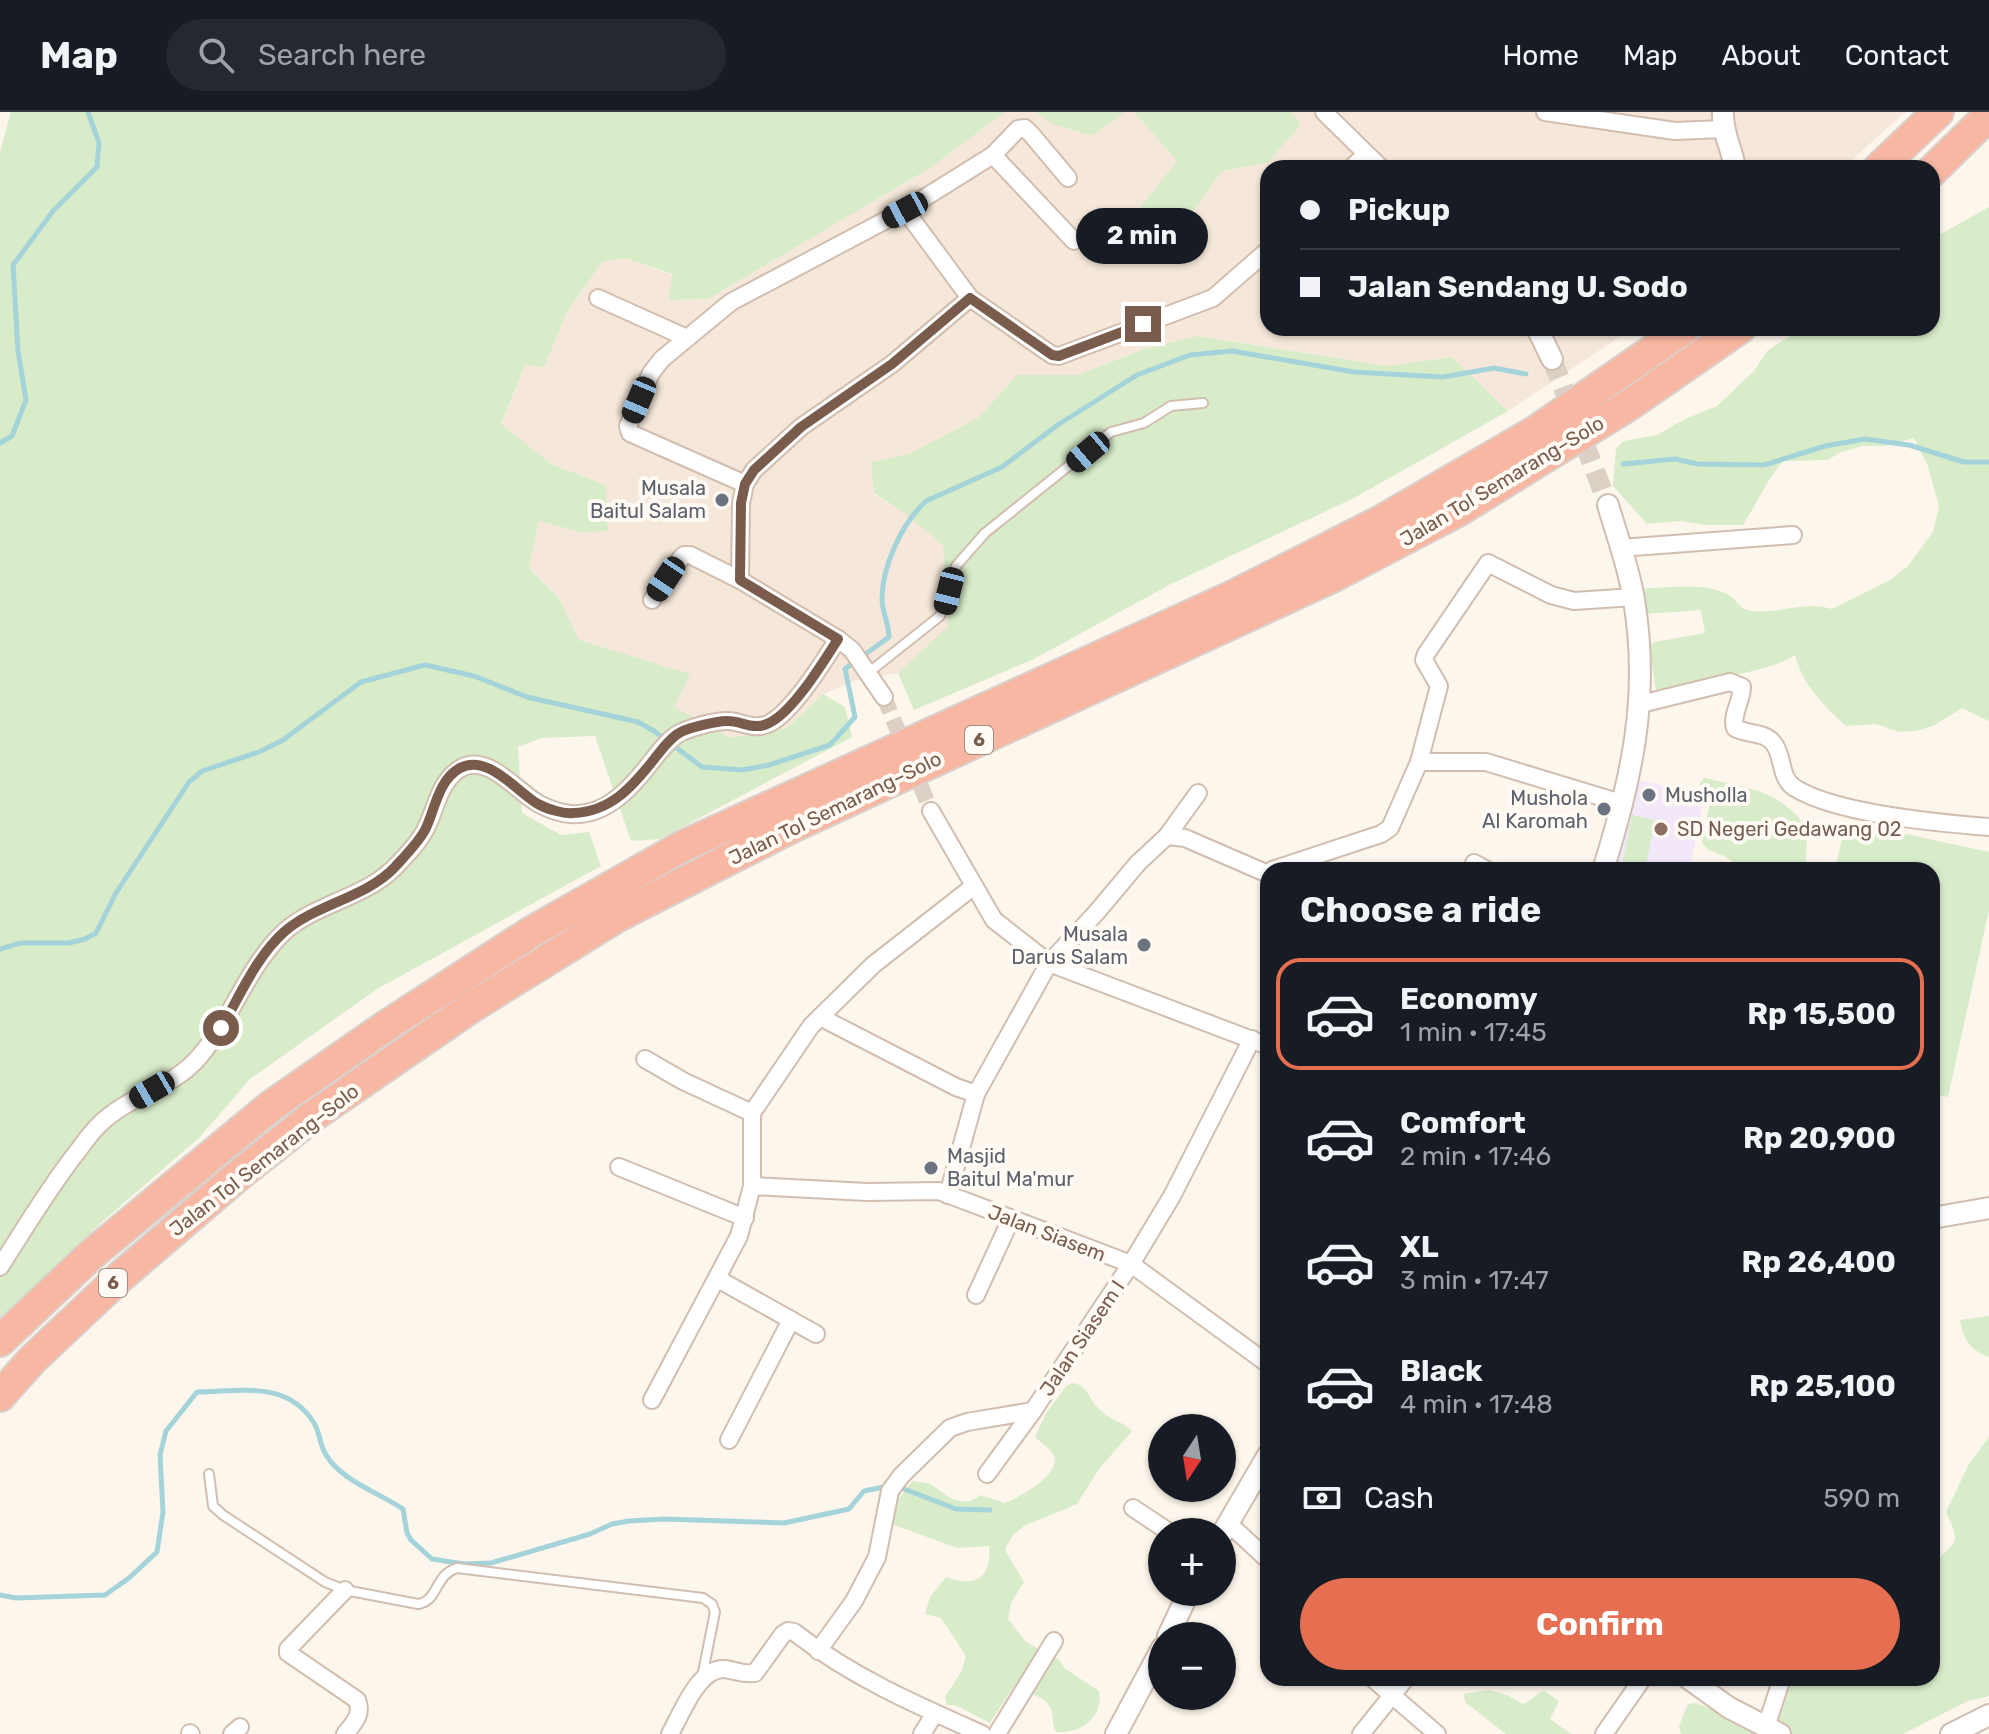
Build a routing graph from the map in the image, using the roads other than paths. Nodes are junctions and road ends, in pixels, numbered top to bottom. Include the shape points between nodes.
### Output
1 (1324, 112) edge
2 (1545, 112) edge
3 (1938, 112) edge
4 (1989, 115) edge
5 (1722, 121) edge
6 (993, 155) junction
7 (1365, 155) junction
8 (1360, 160) edge
9 (1371, 160) edge
10 (1734, 160) edge
11 (1887, 160) edge
12 (1940, 163) edge
13 (1068, 178) dead end
14 (905, 210) junction
15 (1074, 241) dead end
16 (1260, 257) edge
17 (598, 298) dead end
18 (970, 298) junction
19 (1541, 336) edge
20 (1673, 336) edge
21 (1728, 336) edge
22 (687, 338) junction
23 (1552, 359) tunnel mouth
24 (1203, 403) dead end
25 (745, 484) junction
26 (1608, 505) tunnel mouth
27 (1793, 535) dead end
28 (1620, 548) junction
29 (740, 580) junction
30 (1634, 597) junction
31 (652, 600) dead end
32 (838, 639) junction
33 (866, 670) junction
34 (884, 697) tunnel mouth
35 (1641, 704) junction
36 (1419, 762) junction
37 (1198, 793) dead end
38 (1624, 804) junction
39 (931, 811) tunnel mouth
40 (1989, 827) edge
41 (1167, 836) junction
42 (1298, 862) edge
43 (1606, 862) edge
44 (1260, 868) edge
45 (974, 886) junction
46 (1049, 963) junction
47 (820, 1017) junction
48 (1260, 1042) edge
49 (645, 1059) dead end
50 (976, 1094) junction
51 (752, 1113) junction
52 (619, 1167) dead end
53 (752, 1186) junction
54 (948, 1195) junction
55 (1989, 1208) edge
56 (1940, 1217) edge
57 (745, 1218) junction
58 (1011, 1219) junction
59 (1131, 1264) junction
60 (0, 1267) edge
61 (718, 1279) junction
62 (976, 1295) dead end
63 (791, 1320) junction
64 (816, 1334) dead end
65 (0, 1341) edge
66 (1260, 1358) edge
67 (0, 1396) edge
68 (652, 1400) dead end
69 (1033, 1411) junction
70 (729, 1440) dead end
71 (1260, 1469) edge
72 (209, 1474) dead end
73 (987, 1474) dead end
74 (1133, 1508) dead end
75 (1148, 1518) edge
76 (1231, 1518) edge
77 (1236, 1537) edge
78 (1260, 1554) edge
79 (345, 1590) junction
80 (1054, 1641) dead end
81 (818, 1651) junction
82 (1148, 1674) edge
83 (702, 1678) junction
84 (1380, 1686) edge
85 (1400, 1686) edge
86 (1637, 1686) edge
87 (1699, 1686) edge
88 (1781, 1686) edge
89 (1391, 1697) junction
90 (935, 1713) junction
91 (1989, 1715) edge
92 (349, 1729) edge
93 (1773, 1730) edge
94 (367, 1734) edge
95 (670, 1734) edge
96 (922, 1734) edge
97 (982, 1734) edge
98 (997, 1734) edge
99 (1116, 1734) edge
100 (1361, 1734) edge
101 (1437, 1734) edge
102 (1604, 1734) edge
103 (1951, 1734) edge

1 - 7 street
2 - 5 street via 1675,131
3 - 11 highway
4 - 12 highway
5 - 10 street
6 - 13 street via 1025,128
6 - 14 street
6 - 15 street
7 - 8 street
7 - 9 street
14 - 18 street
14 - 22 street via 731,302
16 - 18 street via 1213,298 1059,356
17 - 22 street
18 - 25 street via 892,364 801,427
19 - 23 street
20 - 65 highway, Jalan Tol Semarang–Solo / 6 via 1536,431 1381,521 1231,597 683,846 533,931 271,1106 92,1254
21 - 67 highway, Jalan Tol Semarang–Solo / 6 via 1458,511 1334,576 790,828 618,916 313,1116 120,1277
22 - 25 street via 651,373 628,429
24 - 33 lane via 1171,406 1144,423 1111,432 985,533 956,566 940,616
25 - 29 street
26 - 28 street
27 - 28 street
28 - 30 street
29 - 31 street via 684,555
29 - 32 street
30 - 35 street
30 - 36 street via 1574,601 1488,563 1426,654 1424,660 1439,686
32 - 33 street
32 - 60 street via 816,673 769,723 753,727 727,720 681,732 615,802 599,810 570,814 539,804 486,767 460,768 445,782 423,834 393,870 284,932 197,1060 100,1123 54,1181
33 - 34 street
35 - 38 street
35 - 40 street via 1737,683 1742,694 1735,728 1763,735 1774,744 1795,788 1836,805
36 - 38 street via 1486,762
36 - 42 street via 1390,828
37 - 41 street
38 - 43 street
39 - 45 street
41 - 44 street via 1185,838
41 - 46 street
45 - 46 street via 994,920
45 - 47 street via 873,965
46 - 48 street
46 - 50 street
47 - 50 street
47 - 51 street
48 - 59 street, Jalan Siasem I
49 - 51 street
50 - 54 street
51 - 53 street
52 - 57 street
53 - 54 street, Jalan Siasem
53 - 57 street
54 - 58 street, Jalan Siasem
55 - 56 street
57 - 61 street
58 - 59 street, Jalan Siasem
58 - 62 street
59 - 66 street, Jalan Siasem
59 - 69 street, Jalan Siasem I
61 - 63 street
61 - 68 street
63 - 64 street
63 - 70 street
69 - 73 street
69 - 81 street, Jalan Siasem I via 950,1428 901,1476 890,1491 877,1557
71 - 76 street
72 - 79 lane via 213,1506 223,1515
74 - 75 street
77 - 78 street
79 - 83 lane via 426,1603 440,1578 457,1568 703,1598 715,1612
79 - 92 street via 288,1653 357,1700 360,1707
80 - 98 street
81 - 83 street via 788,1631 755,1673 722,1669
81 - 90 street
82 - 99 street
83 - 95 street
84 - 89 street
85 - 89 street
86 - 102 street
87 - 93 street
88 - 93 street
89 - 100 street
89 - 101 street
90 - 96 street
90 - 97 street
91 - 103 street
92 - 94 street

